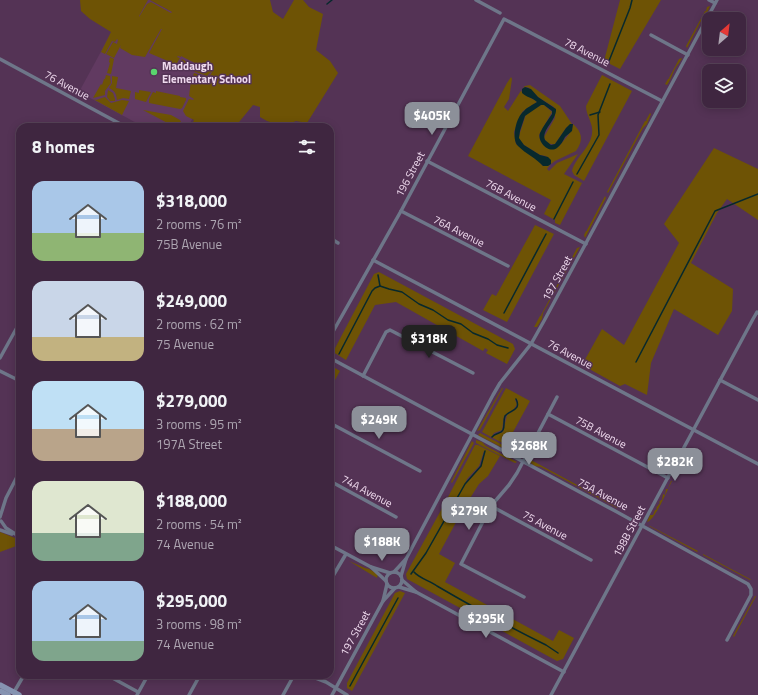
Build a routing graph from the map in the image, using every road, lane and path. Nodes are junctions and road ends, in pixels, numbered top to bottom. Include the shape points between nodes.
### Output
1 (476, 0) edge
2 (709, 0) edge
3 (716, 2) edge
4 (500, 13) dead end
5 (504, 19) joint
6 (651, 35) dead end
7 (688, 55) junction
8 (0, 59) edge
9 (662, 101) junction
10 (119, 123) edge
11 (427, 161) junction
12 (401, 211) junction
13 (334, 240) edge
14 (338, 243) dead end
15 (586, 244) junction
16 (373, 260) junction
17 (508, 266) dead end
18 (757, 312) edge
19 (16, 329) edge
20 (334, 330) edge
21 (531, 344) junction
22 (0, 358) edge
23 (334, 360) edge
24 (0, 371) edge
25 (473, 373) dead end
26 (363, 376) junction
27 (16, 379) edge
28 (720, 380) junction
29 (557, 397) dead end
30 (758, 400) edge
31 (548, 414) junction
32 (334, 425) edge
33 (694, 430) junction
34 (472, 434) junction
35 (523, 462) junction
36 (758, 464) edge
37 (420, 471) dead end
38 (668, 478) junction
39 (16, 479) edge
40 (334, 483) edge
41 (6, 498) junction
42 (0, 504) edge
43 (491, 506) junction
44 (396, 517) dead end
45 (0, 521) edge
46 (642, 526) junction
47 (0, 530) edge
48 (16, 534) edge
49 (16, 536) edge
50 (334, 547) edge
51 (346, 554) junction
52 (406, 559) junction
53 (591, 560) dead end
54 (371, 568) junction
55 (392, 573) junction
56 (334, 574) edge
57 (402, 578) junction
58 (387, 583) junction
59 (397, 588) junction
60 (416, 592) junction
61 (524, 597) dead end
62 (383, 601) junction
63 (727, 640) dead end
64 (564, 672) junction
65 (22, 679) edge
66 (114, 679) edge
67 (146, 679) edge
68 (198, 679) edge
69 (292, 679) edge
70 (318, 679) edge
71 (0, 685) edge
72 (336, 688) junction
73 (0, 691) edge
74 (16, 694) edge
75 (138, 694) edge
76 (8, 695) edge
77 (189, 695) edge
78 (283, 695) edge
79 (332, 695) edge
80 (348, 695) edge
81 (551, 695) edge

1 - 4 street
2 - 3 street
3 - 7 street, 197 Street
5 - 9 street, 78 Avenue
5 - 11 street, 196 Street
6 - 7 street
7 - 9 street, 197 Street
8 - 10 street, 76 Avenue
9 - 15 street, 197 Street
11 - 12 street, 196 Street
11 - 15 street, 76B Avenue
12 - 16 street, 196 Street
12 - 17 street, 76A Avenue
13 - 14 street
15 - 21 street, 197 Street
16 - 20 street, 196 Street
16 - 21 street, 76 Avenue
18 - 28 street, 198B Street
19 - 22 street
21 - 33 street, 76 Avenue
21 - 34 street, 197 Street via 500,383
23 - 26 street, 75A Avenue
24 - 27 street
25 - 26 street via 389,330
26 - 34 street, 75A Avenue
28 - 30 street
28 - 33 street, 198B Street
29 - 31 street
31 - 35 street
31 - 38 street, 75B Avenue
32 - 37 street
33 - 36 street, 76 Avenue
33 - 38 street, 198B Street
34 - 35 street, 75A Avenue
34 - 52 street, 197 Street
35 - 43 street via 509,485
35 - 46 street, 75A Avenue
38 - 46 street, 198B Street
39 - 41 street
40 - 44 street, 74A Avenue
41 - 42 street
41 - 45 street
43 - 53 street, 75 Avenue
43 - 61 street via 461,564
45 - 48 street
46 - 63 street, 75A Avenue via 746,582 750,587 749,599
46 - 64 street, 198B Street
47 - 49 street
50 - 51 street
51 - 54 street
51 - 56 street
52 - 55 street, 197 Street
52 - 57 street, 197 Street
54 - 55 street
54 - 58 street
55 - 57 street
55 - 58 street via 387,576
57 - 59 street
57 - 60 street
58 - 59 street via 390,587
58 - 62 street, 197 Street
59 - 60 street
59 - 62 street, 197 Street
60 - 64 street
62 - 72 street, 197 Street
64 - 81 street, 198B Street
65 - 74 street
66 - 75 street
67 - 75 street
68 - 77 street
69 - 78 street
70 - 72 street
71 - 74 main road
72 - 79 street, 197 Street
72 - 80 street
73 - 76 main road

